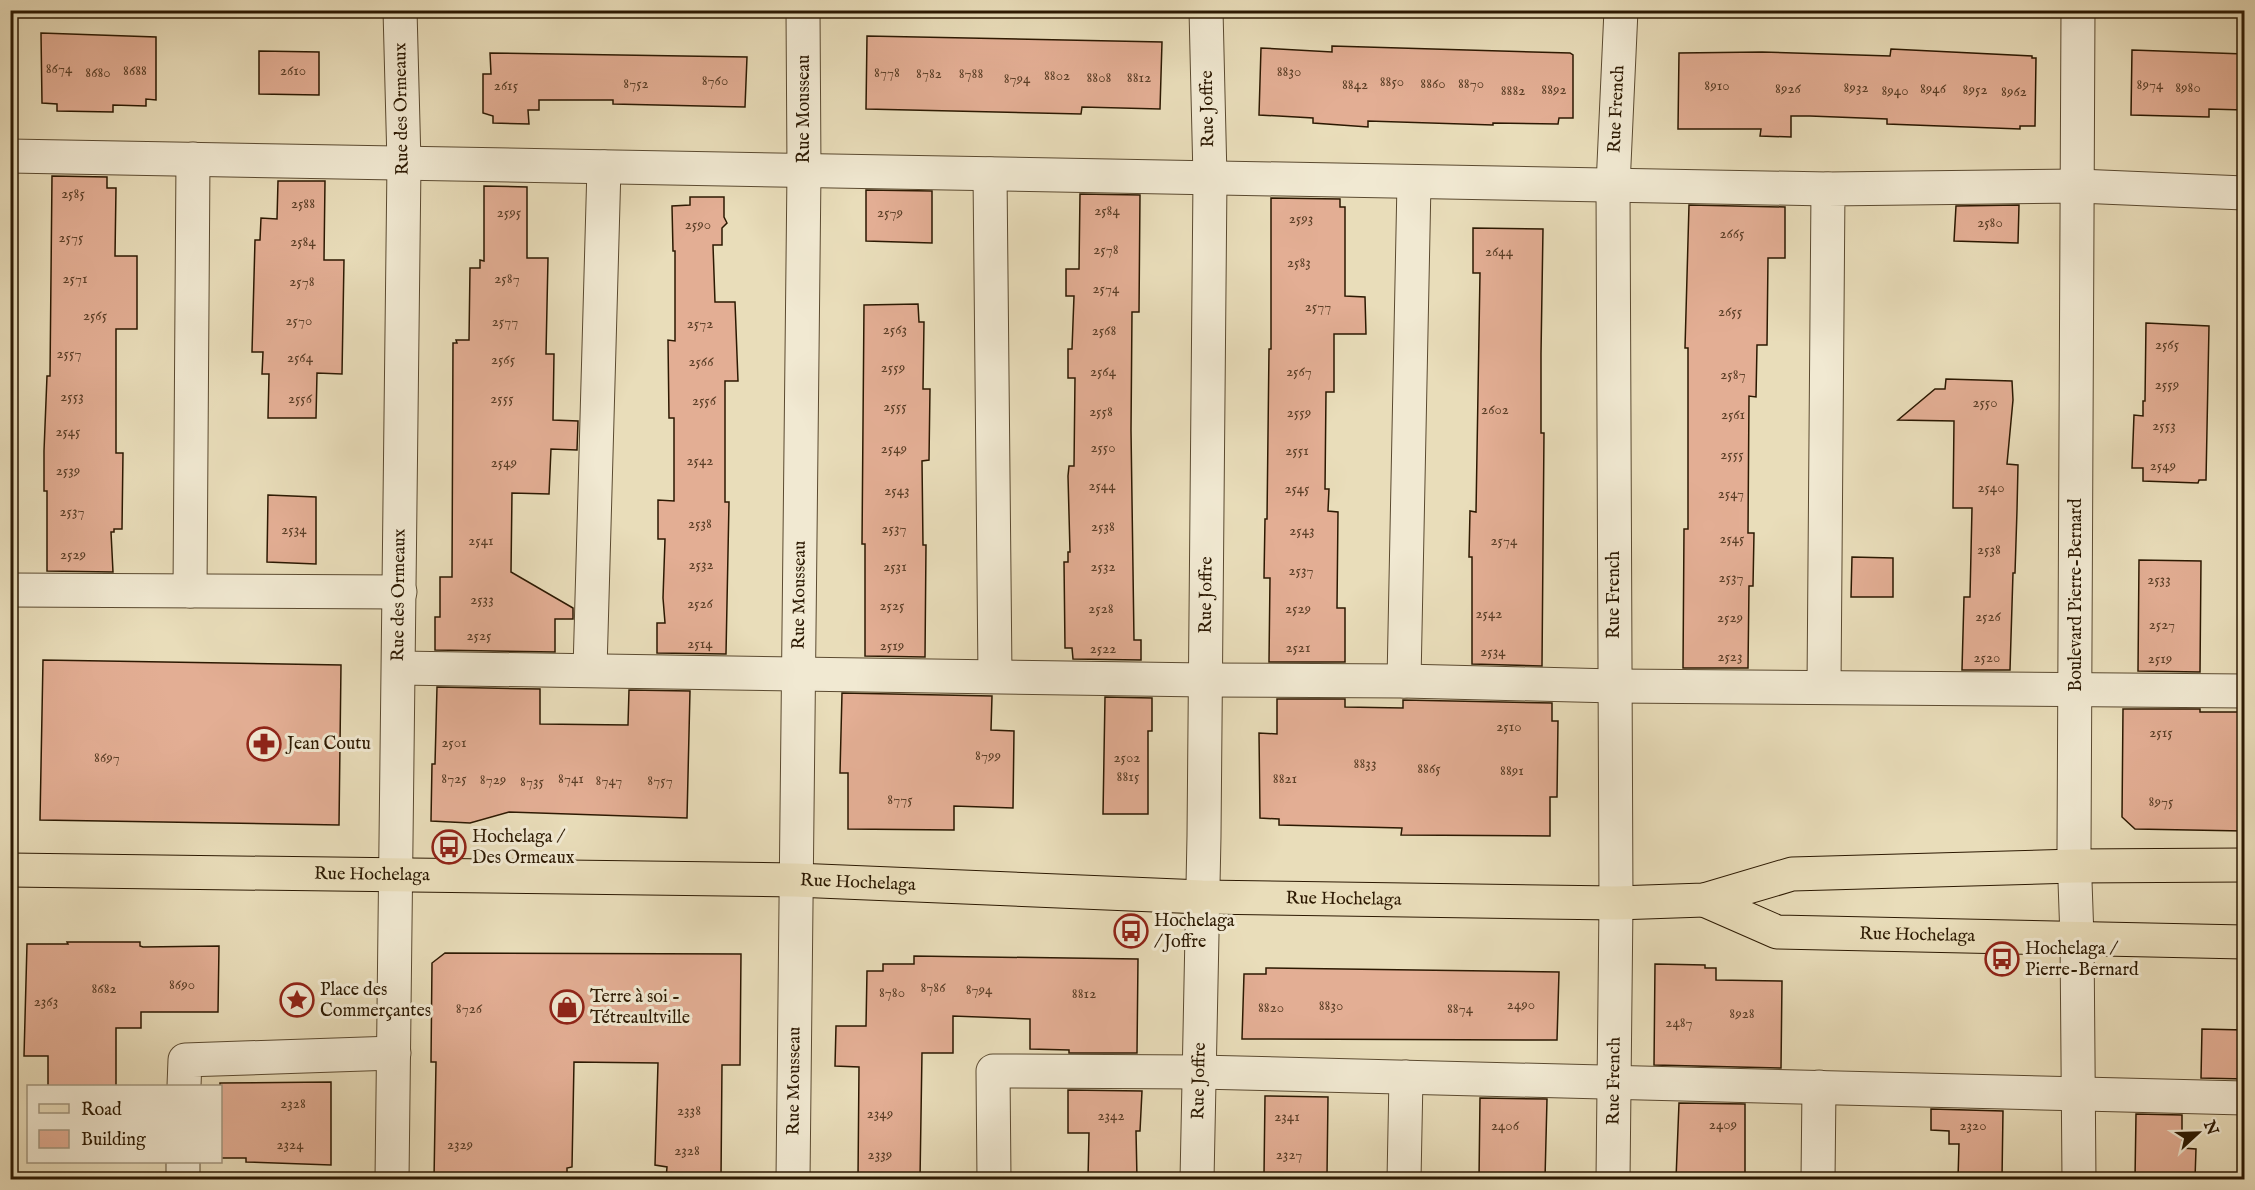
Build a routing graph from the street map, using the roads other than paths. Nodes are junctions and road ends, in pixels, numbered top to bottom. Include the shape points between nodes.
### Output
1 (400, 10) edge
2 (803, 10) edge
3 (1206, 10) edge
4 (1621, 10) edge
5 (2078, 10) edge
6 (10, 156) edge
7 (193, 159) junction
8 (404, 163) junction
9 (604, 167) junction
10 (804, 171) junction
11 (990, 174) junction
12 (1210, 178) junction
13 (1414, 182) junction
14 (1613, 186) junction
15 (2078, 186) junction
16 (1828, 189) junction
17 (2244, 193) edge
18 (10, 590) edge
19 (190, 591) junction
20 (400, 592) junction
21 (399, 668) junction
22 (590, 670) junction
23 (798, 673) junction
24 (996, 676) junction
25 (1205, 680) junction
26 (1404, 681) junction
27 (1615, 686) junction
28 (1824, 687) junction
29 (2076, 690) junction
30 (2244, 691) edge
31 (2244, 865) edge
32 (2075, 866) junction
33 (10, 870) edge
34 (397, 875) junction
35 (795, 880) junction
36 (1202, 897) junction
37 (1704, 900) junction
38 (1616, 903) junction
39 (2077, 938) junction
40 (2244, 942) edge
41 (394, 1053) junction
42 (1199, 1072) junction
43 (1406, 1077) junction
44 (1614, 1082) junction
45 (184, 1085) edge
46 (1819, 1087) junction
47 (2078, 1094) junction
48 (2244, 1098) edge
49 (183, 1163) edge
50 (183, 1179) edge
51 (392, 1179) edge
52 (793, 1179) edge
53 (994, 1179) edge
54 (1197, 1179) edge
55 (1404, 1179) edge
56 (1613, 1179) edge
57 (1818, 1179) edge
58 (2079, 1179) edge

1 - 8 street, Rue des Ormeaux
2 - 10 street, Rue Mousseau
3 - 12 street, Rue Joffre
4 - 14 street, Rue French
5 - 15 street, Boulevard Pierre-Bernard
6 - 7 street
7 - 8 street
7 - 19 street
8 - 9 street
8 - 20 street, Rue des Ormeaux
9 - 10 street
9 - 22 street
10 - 11 street
10 - 23 street, Rue Mousseau
11 - 12 street
11 - 24 street
12 - 13 street
12 - 25 street, Rue Joffre
13 - 14 street
13 - 26 street
14 - 16 street
14 - 27 street, Rue French
15 - 16 street
15 - 17 street
15 - 29 street, Boulevard Pierre-Bernard
16 - 28 street
18 - 19 street
19 - 20 street
20 - 21 street, Rue des Ormeaux
21 - 22 street
21 - 34 street, Rue des Ormeaux
22 - 23 street
23 - 24 street
23 - 35 street, Rue Mousseau
24 - 25 street
25 - 26 street
25 - 36 street, Rue Joffre
26 - 27 street
27 - 28 street
27 - 38 street, Rue French
28 - 29 street
29 - 30 street
29 - 32 street, Boulevard Pierre-Bernard
31 - 32 main road, Rue Hochelaga
32 - 37 main road, Rue Hochelaga via 1792,874
32 - 39 street, Boulevard Pierre-Bernard
33 - 34 main road, Rue Hochelaga
34 - 35 main road, Rue Hochelaga
34 - 41 street, Rue des Ormeaux
35 - 36 main road, Rue Hochelaga
35 - 52 street, Rue Mousseau
36 - 38 main road, Rue Hochelaga
36 - 42 street, Rue Joffre
37 - 38 main road, Rue Hochelaga
37 - 39 main road, Rue Hochelaga via 1777,932
38 - 44 street, Rue French
39 - 40 main road, Rue Hochelaga
39 - 47 street, Boulevard Pierre-Bernard
41 - 45 street via 185,1060
41 - 51 street, Rue des Ormeaux
42 - 43 street
42 - 53 street via 993,1071
42 - 54 street, Rue Joffre
43 - 44 street
43 - 55 street
44 - 46 street
44 - 56 street, Rue French
46 - 47 street
46 - 57 street
47 - 48 street
47 - 58 street, Boulevard Pierre-Bernard
49 - 50 street

